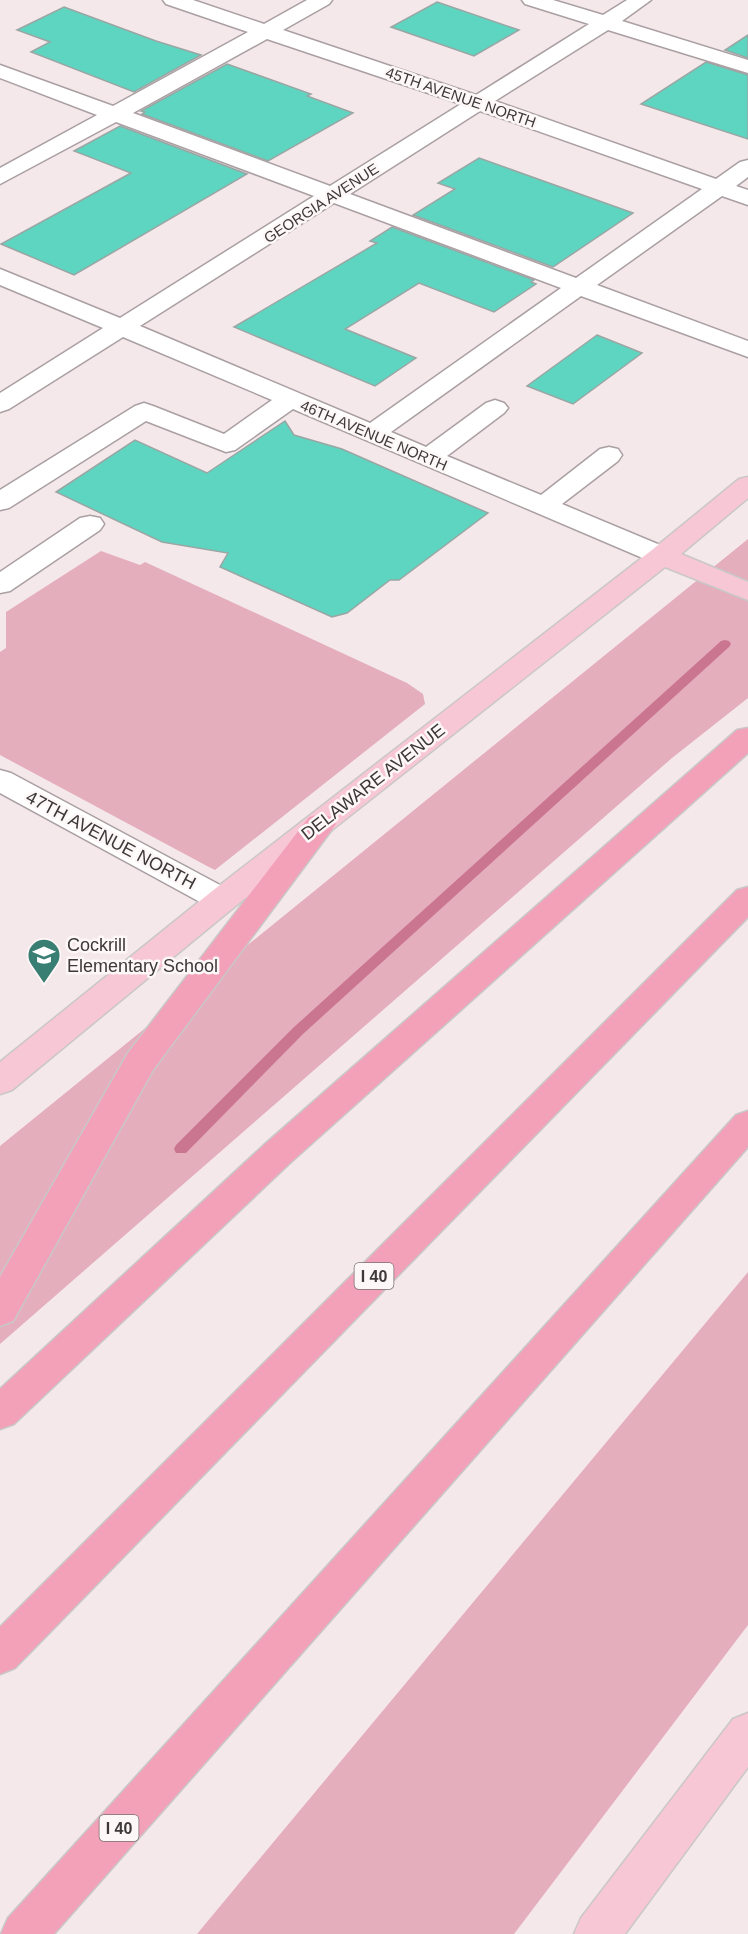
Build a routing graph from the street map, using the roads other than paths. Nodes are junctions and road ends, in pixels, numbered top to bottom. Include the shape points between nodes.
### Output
1 (173, 0) edge
2 (322, 0) edge
3 (532, 0) edge
4 (641, 0) edge
5 (604, 23) junction
6 (265, 33) junction
7 (748, 67) edge
8 (0, 71) edge
9 (478, 102) junction
10 (115, 115) junction
11 (748, 167) edge
12 (0, 177) edge
13 (719, 187) junction
14 (333, 196) junction
15 (748, 198) edge
16 (0, 276) edge
17 (578, 287) junction
18 (122, 330) junction
19 (748, 350) edge
20 (290, 400) junction
21 (0, 404) edge
22 (495, 408) dead end
23 (371, 434) junction
24 (609, 455) dead end
25 (427, 458) junction
26 (748, 485) edge
27 (0, 502) edge
28 (542, 507) junction
29 (90, 524) dead end
30 (662, 556) junction
31 (0, 585) edge
32 (748, 592) edge
33 (748, 736) edge
34 (0, 780) edge
35 (320, 824) junction
36 (748, 898) edge
37 (222, 900) junction
38 (0, 1081) edge
39 (748, 1124) edge
40 (0, 1311) edge
41 (0, 1413) edge
42 (0, 1655) edge
43 (747, 1736) edge
44 (24, 1934) edge
45 (597, 1934) edge

1 - 6 street, 45TH AVENUE NORTH
2 - 6 street
3 - 5 street
4 - 5 street, GEORGIA AVENUE
5 - 7 street
5 - 9 street, GEORGIA AVENUE
6 - 9 street, 45TH AVENUE NORTH
6 - 10 street
8 - 10 street
9 - 13 street, 45TH AVENUE NORTH
9 - 14 street, GEORGIA AVENUE
10 - 12 street
10 - 14 street
11 - 13 street
13 - 15 street, 45TH AVENUE NORTH
13 - 17 street
14 - 17 street
14 - 18 street, GEORGIA AVENUE
16 - 18 street, 46TH AVENUE NORTH
17 - 19 street
17 - 23 street
18 - 20 street, 46TH AVENUE NORTH
18 - 21 street, GEORGIA AVENUE
20 - 23 street, 46TH AVENUE NORTH
20 - 27 street via 225,444 144,411
22 - 25 street
23 - 25 street, 46TH AVENUE NORTH
24 - 28 street
25 - 28 street, 46TH AVENUE NORTH
26 - 30 main road, DELAWARE AVENUE
28 - 30 street, 46TH AVENUE NORTH
29 - 31 street
30 - 32 main road, 46TH AVENUE NORTH
30 - 35 main road, DELAWARE AVENUE
33 - 41 highway via 277,1154
34 - 37 street, 47TH AVENUE NORTH
35 - 37 main road, DELAWARE AVENUE
35 - 40 highway via 140,1062
36 - 42 highway, I 40
37 - 38 main road, DELAWARE AVENUE
39 - 44 highway, I 40
43 - 45 main road

